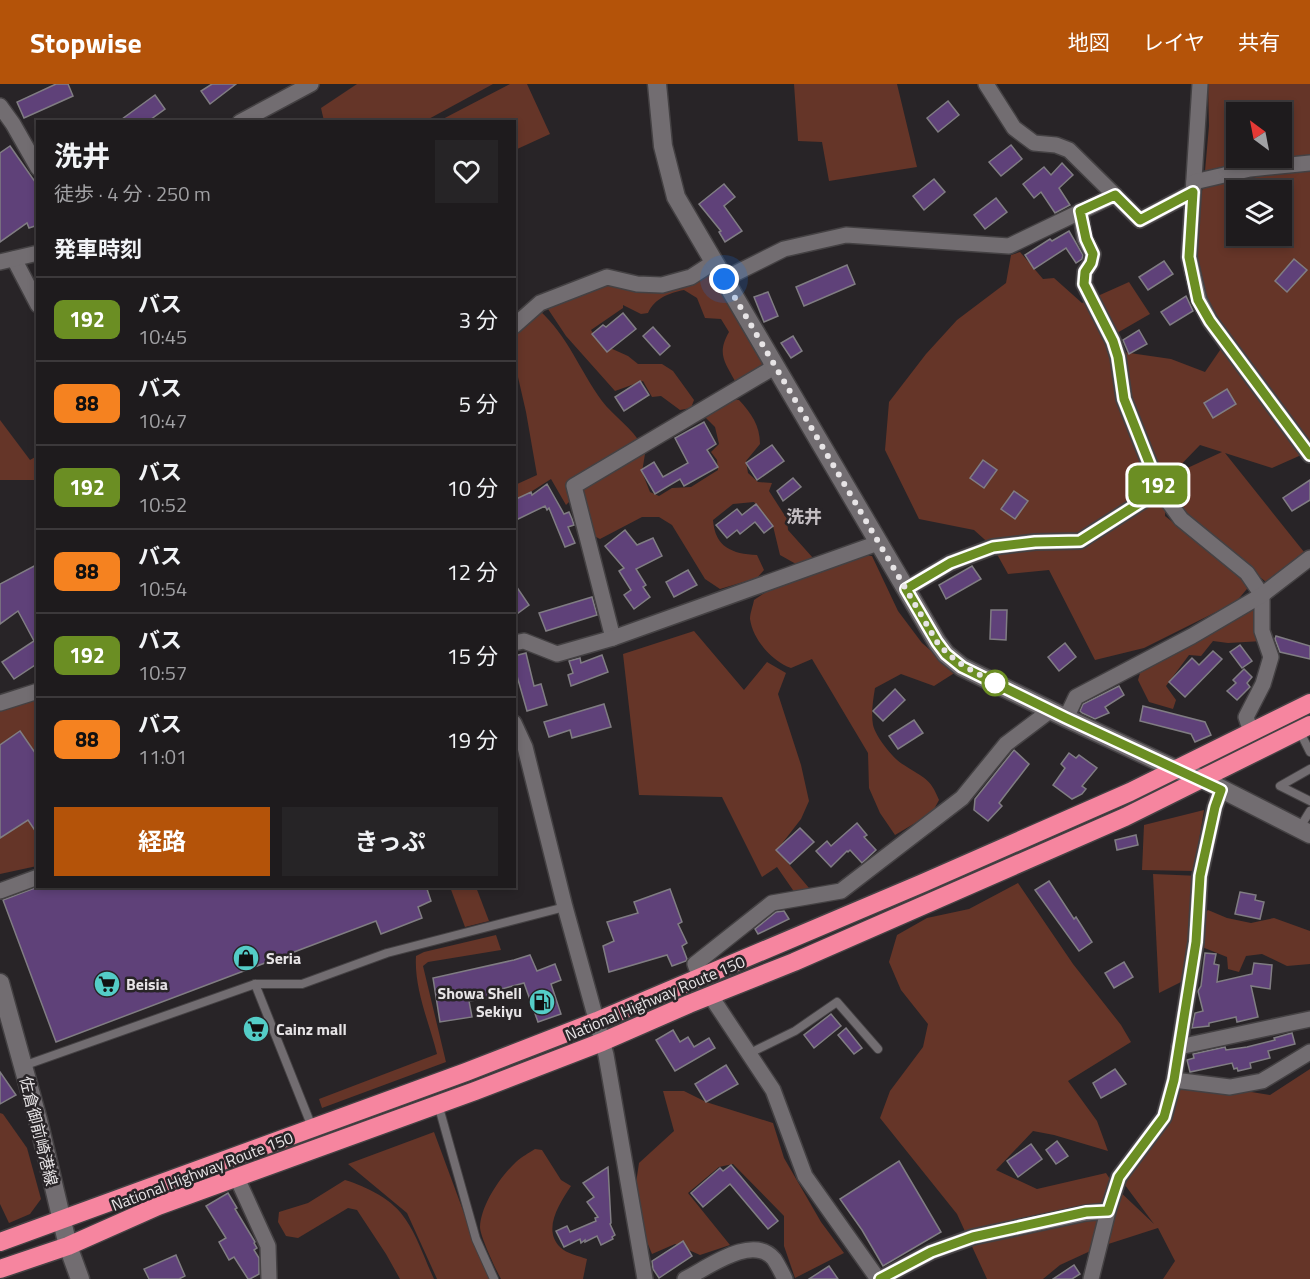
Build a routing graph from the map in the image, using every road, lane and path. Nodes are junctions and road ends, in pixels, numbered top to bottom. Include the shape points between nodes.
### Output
1 (311, 84) edge
2 (657, 84) edge
3 (986, 84) edge
4 (1200, 84) edge
5 (0, 106) edge
6 (244, 120) edge
7 (1310, 163) edge
8 (36, 164) edge
9 (1194, 187) junction
10 (1115, 195) junction
11 (1080, 211) junction
12 (36, 253) edge
13 (7, 260) edge
14 (714, 262) junction
15 (724, 279) junction
16 (36, 302) edge
17 (516, 324) edge
18 (776, 366) junction
19 (1310, 455) edge
20 (1160, 490) junction
21 (878, 543) junction
22 (1310, 558) edge
23 (906, 589) junction
24 (1262, 595) junction
25 (613, 638) junction
26 (516, 642) edge
27 (36, 692) edge
28 (0, 703) edge
29 (1310, 703) edge
30 (1059, 714) junction
31 (516, 727) edge
32 (1304, 728) edge
33 (1251, 732) junction
34 (1310, 752) edge
35 (1175, 769) junction
36 (1310, 769) edge
37 (1202, 780) junction
38 (1221, 790) junction
39 (1310, 801) edge
40 (1310, 811) edge
41 (1306, 829) edge
42 (36, 878) edge
43 (0, 891) edge
44 (565, 907) junction
45 (700, 978) junction
46 (0, 983) edge
47 (255, 984) junction
48 (710, 995) junction
49 (4, 1017) edge
50 (1310, 1018) edge
51 (597, 1021) junction
52 (602, 1042) junction
53 (1179, 1047) junction
54 (878, 1049) dead end
55 (1310, 1052) edge
56 (750, 1053) junction
57 (23, 1066) junction
58 (1174, 1080) junction
59 (438, 1104) junction
60 (312, 1127) junction
61 (237, 1178) junction
62 (1108, 1211) junction
63 (62, 1220) junction
64 (0, 1242) edge
65 (68, 1246) junction
66 (0, 1269) edge
67 (80, 1279) edge
68 (269, 1279) edge
69 (494, 1279) edge
70 (645, 1279) edge
71 (685, 1279) edge
72 (785, 1279) edge
73 (879, 1279) edge
74 (1091, 1279) edge

1 - 6 street
2 - 14 street via 663,146 676,197
3 - 10 street via 1014,128 1034,142 1070,150
4 - 9 street
5 - 8 street
7 - 9 street via 1250,170
9 - 10 street via 1140,220
9 - 19 street via 1189,257 1198,300
10 - 11 street
11 - 15 street via 1009,246 846,235 784,249
11 - 20 street via 1093,254 1084,284 1113,341 1124,399
12 - 13 street
13 - 16 street
14 - 15 street
14 - 17 street via 691,277 662,285 607,277 540,303
15 - 18 street
18 - 21 street
18 - 25 street via 574,486
20 - 23 street via 1080,541 993,547 950,563
20 - 24 street via 1181,519 1247,573
21 - 23 street
21 - 25 street
22 - 24 street
23 - 30 street via 946,654 962,667
24 - 30 street via 1076,697
24 - 33 street via 1262,631 1271,657 1246,717
25 - 26 street via 557,654 524,641
27 - 28 street
29 - 33 highway, National Highway Route 150
30 - 35 street
30 - 45 street via 1006,744 962,798 842,891 772,903 695,964
31 - 44 street via 525,747
32 - 34 lane
32 - 37 highway, National Highway Route 150
33 - 35 highway, National Highway Route 150
35 - 37 street
35 - 45 highway, National Highway Route 150 via 934,879
36 - 39 lane via 1280,786
37 - 38 street
37 - 48 highway, National Highway Route 150 via 922,907
38 - 41 street
38 - 53 street via 1200,876 1196,942
40 - 41 lane
42 - 43 street
44 - 47 lane via 387,953 302,984
44 - 51 street
45 - 51 highway, National Highway Route 150
46 - 49 street, 佐倉御前崎港線
47 - 57 lane
47 - 60 lane
48 - 52 highway, National Highway Route 150
48 - 56 street
49 - 57 street, 佐倉御前崎港線
50 - 53 street
51 - 52 street
51 - 60 highway, National Highway Route 150
52 - 59 highway, National Highway Route 150
52 - 70 street
53 - 58 street
54 - 56 lane via 837,1002 795,1031
55 - 58 street via 1262,1081 1230,1087
56 - 73 street via 773,1090 805,1176
57 - 63 street, 佐倉御前崎港線
58 - 62 street via 1164,1117 1119,1177
59 - 61 highway, National Highway Route 150
59 - 69 lane via 476,1239
60 - 63 highway, National Highway Route 150
61 - 65 highway, National Highway Route 150 via 158,1206
61 - 68 street via 268,1246
62 - 73 street via 1086,1212 973,1237 931,1252
62 - 74 street
63 - 64 highway, National Highway Route 150
63 - 65 street, 佐倉御前崎港線
65 - 66 highway, National Highway Route 150
65 - 67 street, 佐倉御前崎港線
71 - 72 street via 728,1254 756,1250 773,1257

